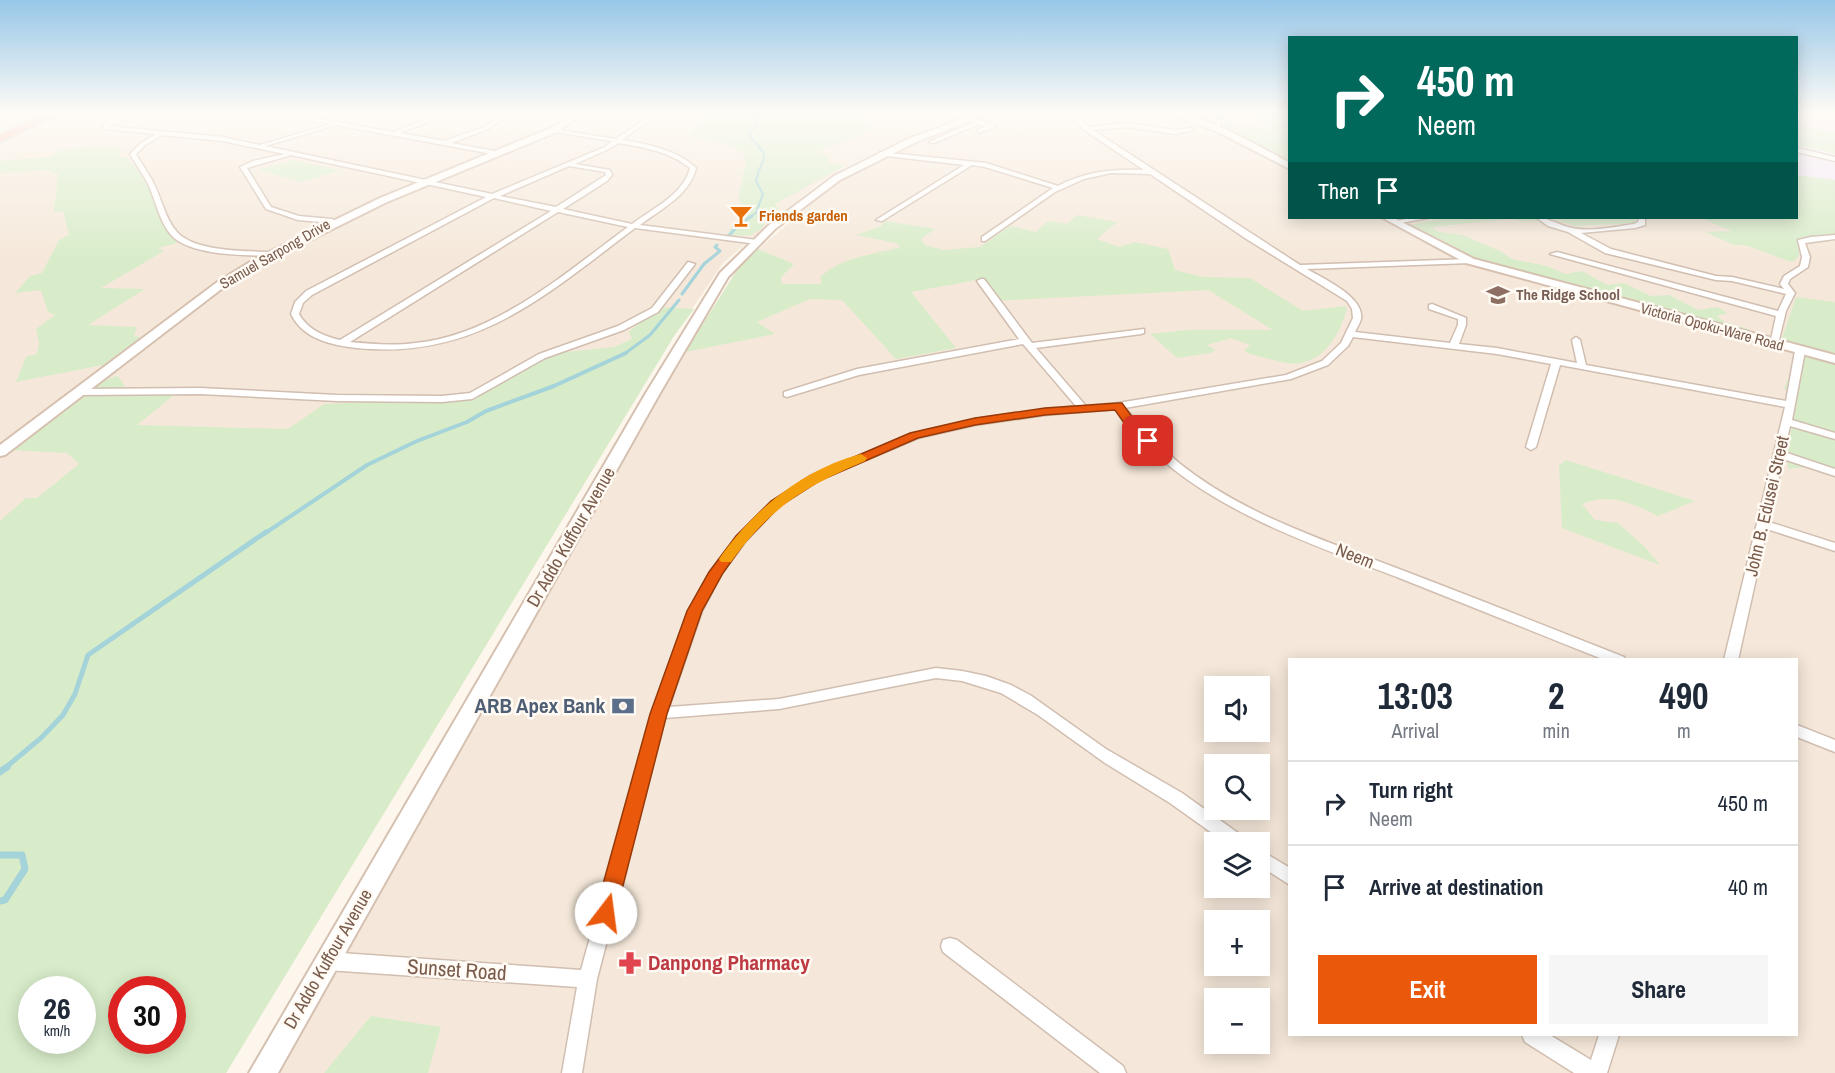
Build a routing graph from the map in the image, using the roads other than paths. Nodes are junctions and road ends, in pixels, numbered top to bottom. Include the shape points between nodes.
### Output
1 (137, 162) edge
2 (254, 162) edge
3 (335, 162) edge
4 (475, 162) edge
5 (576, 162) edge
6 (688, 162) edge
7 (866, 162) edge
8 (962, 162) edge
9 (1138, 162) edge
10 (971, 163) junction
11 (570, 165) junction
12 (1153, 172) junction
13 (427, 181) junction
14 (1059, 188) junction
15 (491, 197) junction
16 (557, 210) junction
17 (1408, 219) edge
18 (1542, 219) edge
19 (1642, 219) edge
20 (880, 220) dead end
21 (1392, 220) edge
22 (332, 221) junction
23 (634, 226) junction
24 (1568, 229) junction
25 (1835, 237) edge
26 (985, 239) dead end
27 (757, 242) junction
28 (271, 254) junction
29 (1554, 254) dead end
30 (1470, 261) junction
31 (691, 264) dead end
32 (1300, 267) junction
33 (981, 281) dead end
34 (1791, 293) junction
35 (1432, 307) dead end
36 (1782, 315) junction
37 (1141, 332) dead end
38 (1350, 334) junction
39 (1576, 340) dead end
40 (342, 343) junction
41 (1028, 344) junction
42 (1454, 344) junction
43 (1774, 344) junction
44 (1800, 351) junction
45 (1835, 359) edge
46 (1557, 362) junction
47 (1582, 366) junction
48 (78, 392) junction
49 (787, 394) dead end
50 (1791, 405) junction
51 (1118, 406) junction
52 (1084, 410) junction
53 (1787, 422) junction
54 (1835, 436) edge
55 (1531, 447) dead end
56 (0, 452) edge
57 (1779, 454) junction
58 (1835, 473) edge
59 (1763, 524) junction
60 (1832, 546) edge
61 (1835, 556) edge
62 (1614, 658) edge
63 (1731, 658) edge
64 (659, 714) junction
65 (1798, 730) edge
66 (1835, 746) edge
67 (1224, 832) edge
68 (1270, 864) edge
69 (1288, 877) edge
70 (950, 946) dead end
71 (327, 961) junction
72 (588, 979) junction
73 (1534, 1036) edge
74 (1609, 1036) edge
75 (263, 1073) edge
76 (572, 1073) edge
77 (1116, 1073) edge
78 (1595, 1073) edge

1 - 28 street via 177,237 218,251
2 - 22 street via 243,167 268,208 298,218
3 - 13 street
4 - 13 main road, Samuel Sarpong Drive
5 - 11 street
6 - 23 street via 693,168 691,177 681,191
7 - 27 main road, Dr Addo Kuffour Avenue via 804,202
8 - 10 street
9 - 12 street
10 - 14 street
10 - 20 street
11 - 15 street
11 - 16 street via 601,168 609,175
12 - 14 street via 1100,172
12 - 32 street
13 - 15 street
13 - 22 main road, Samuel Sarpong Drive
14 - 26 street
15 - 16 street
15 - 40 street via 309,293 299,302 295,314 299,324
16 - 23 street
16 - 40 street
17 - 21 street
18 - 24 street
19 - 24 street via 1635,226
21 - 30 main road, Victoria Opoku-Ware Road
22 - 28 main road, Samuel Sarpong Drive
23 - 27 street
23 - 40 street via 533,301 477,331 407,347
24 - 34 street via 1608,251
25 - 34 street via 1801,242 1806,257 1804,267 1787,278 1785,284
27 - 71 main road, Dr Addo Kuffour Avenue via 724,275 653,393
28 - 48 main road, Samuel Sarpong Drive via 220,285
29 - 36 street
30 - 32 street
30 - 43 main road, Victoria Opoku-Ware Road
31 - 48 street via 648,315 542,356 472,396 337,398 200,391
32 - 38 street via 1350,299 1357,318
33 - 41 street
34 - 36 street
35 - 42 street via 1462,318
36 - 43 street
37 - 41 street
38 - 42 street
38 - 51 street via 1325,363 1287,376
39 - 47 street
41 - 49 street via 857,372
41 - 52 street
42 - 46 street
43 - 44 main road, Victoria Opoku-Ware Road
44 - 45 main road, Victoria Opoku-Ware Road
44 - 50 street, John B. Edusei Street
46 - 47 street
46 - 55 street
47 - 50 street
48 - 56 main road, Samuel Sarpong Drive
50 - 53 street, John B. Edusei Street
51 - 52 street
51 - 62 street, Neem via 1162,455 1203,486 1275,524
52 - 64 street via 975,422 915,436 814,478 775,504 716,572 695,611
53 - 54 street
53 - 57 street, John B. Edusei Street
57 - 58 street
57 - 59 street, John B. Edusei Street
59 - 60 street
59 - 63 street, John B. Edusei Street
60 - 61 street
64 - 67 street via 779,704 936,673 959,674 991,681 1028,699 1104,755 1175,797
64 - 72 street
65 - 66 street
68 - 69 street
70 - 77 street
71 - 72 street, Sunset Road
71 - 75 main road, Dr Addo Kuffour Avenue
72 - 76 street
73 - 78 street
74 - 78 street

